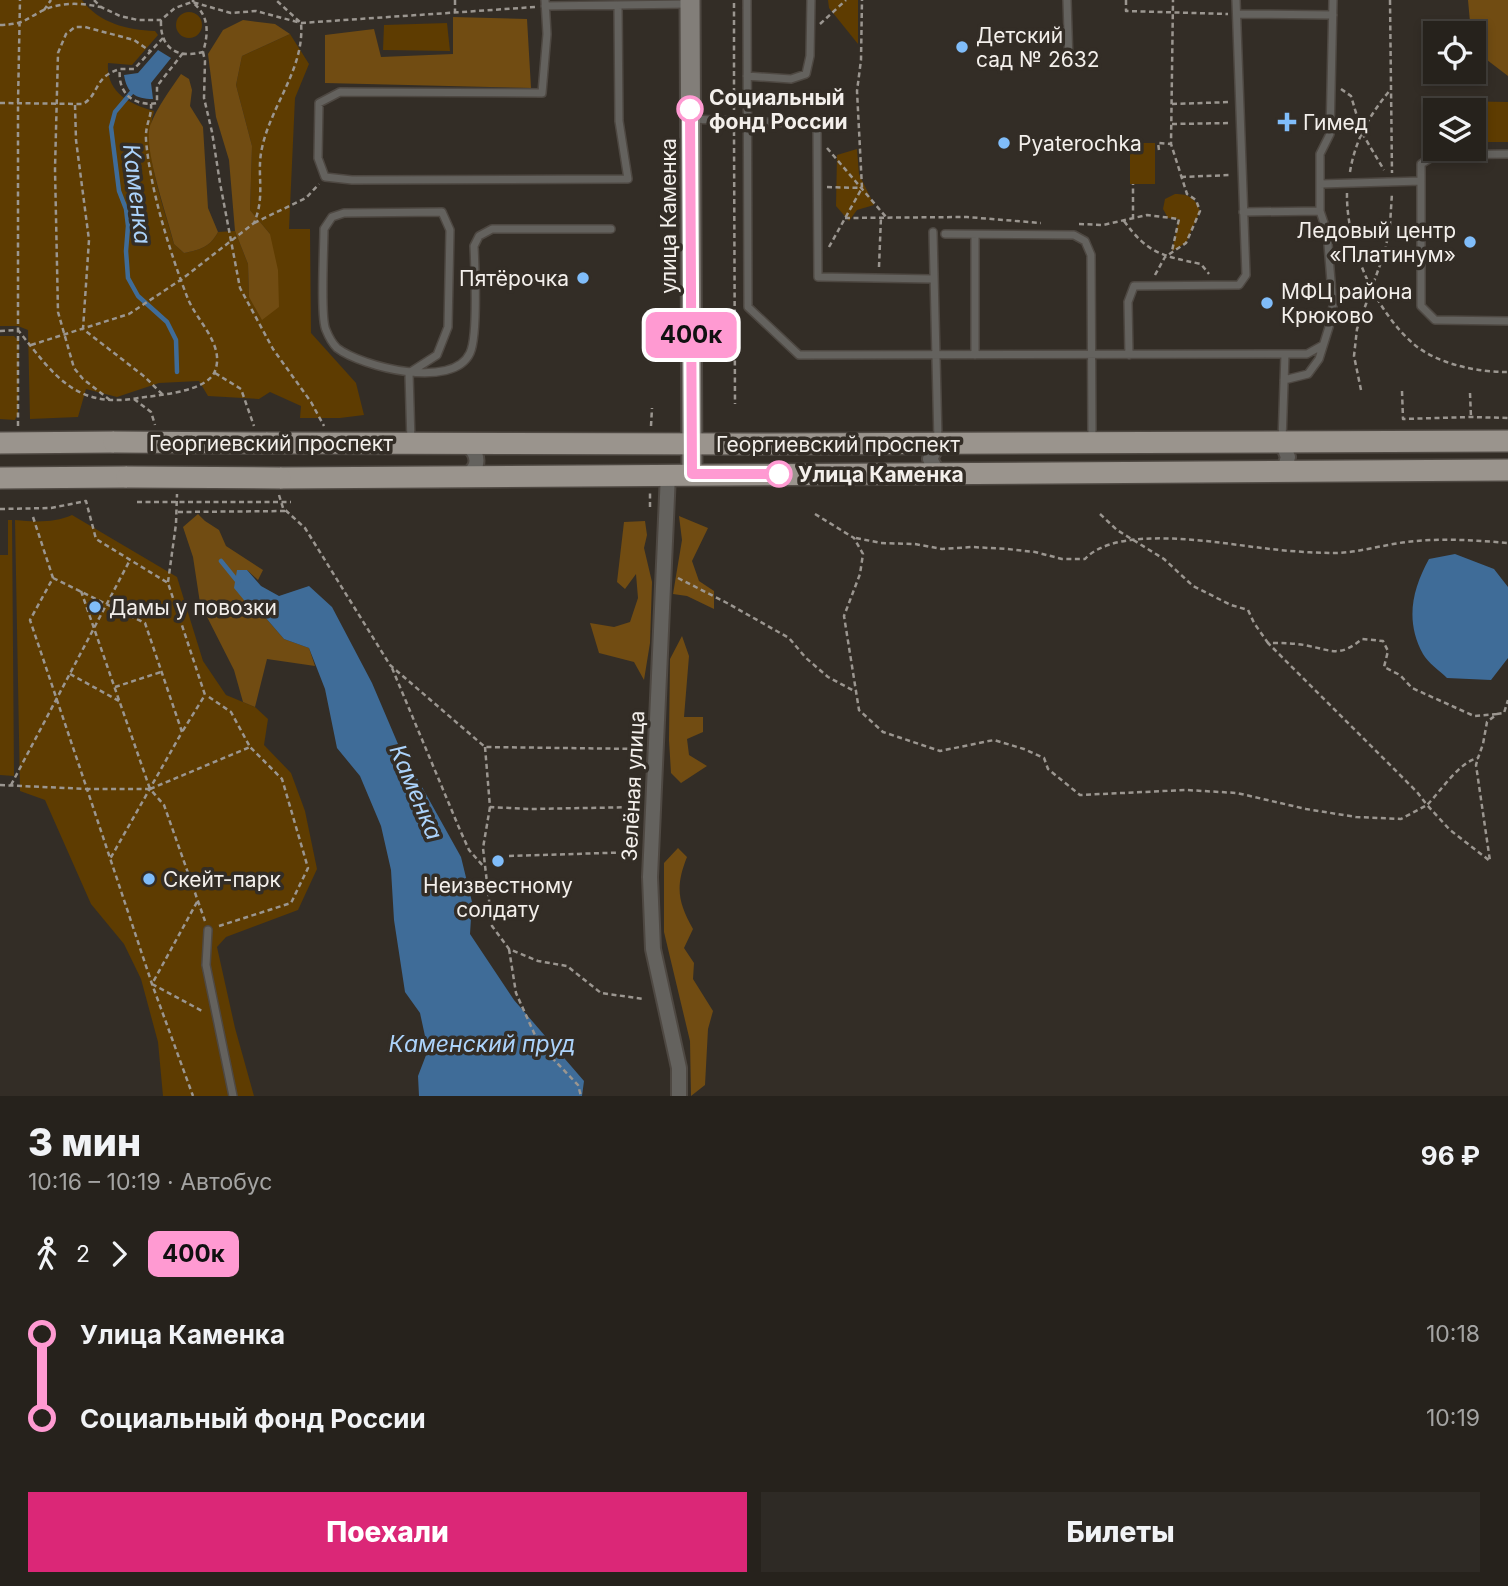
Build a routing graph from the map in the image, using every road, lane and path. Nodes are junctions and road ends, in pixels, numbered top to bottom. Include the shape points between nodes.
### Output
1 (20, 0) edge
2 (51, 0) edge
3 (94, 0) edge
4 (276, 0) edge
5 (455, 0) edge
6 (734, 0) edge
7 (747, 0) edge
8 (811, 0) edge
9 (846, 0) edge
10 (862, 0) edge
11 (1068, 0) edge
12 (1126, 0) edge
13 (1173, 0) edge
14 (1236, 0) edge
15 (1333, 0) edge
16 (1390, 0) edge
17 (193, 1) edge
18 (690, 2) edge
19 (545, 3) edge
20 (618, 5) junction
21 (102, 7) junction
22 (44, 10) junction
23 (1172, 12) junction
24 (455, 13) junction
25 (1237, 14) junction
26 (1333, 15) junction
27 (161, 20) junction
28 (301, 23) junction
29 (0, 25) edge
30 (20, 25) junction
31 (811, 32) junction
32 (163, 38) junction
33 (150, 51) junction
34 (203, 51) junction
35 (183, 53) junction
36 (1069, 64) dead end
37 (120, 69) junction
38 (747, 76) junction
39 (1331, 83) junction
40 (1391, 89) junction
41 (1240, 102) junction
42 (0, 103) edge
43 (18, 103) junction
44 (56, 104) junction
45 (151, 104) junction
46 (1171, 104) junction
47 (75, 105) junction
48 (690, 119) junction
49 (733, 120) junction
50 (748, 121) junction
51 (1240, 122) junction
52 (1171, 124) junction
53 (1362, 133) junction
54 (817, 136) junction
55 (1171, 144) junction
56 (1159, 150) dead end
57 (1508, 154) edge
58 (1242, 175) junction
59 (325, 177) junction
60 (1181, 177) junction
61 (1393, 181) junction
62 (1421, 181) junction
63 (1348, 183) junction
64 (1133, 184) dead end
65 (1320, 184) junction
66 (817, 187) junction
67 (862, 188) junction
68 (1320, 211) junction
69 (1243, 212) junction
70 (881, 217) junction
71 (887, 217) junction
72 (845, 218) junction
73 (1133, 219) junction
74 (1124, 220) junction
75 (254, 223) junction
76 (1053, 223) dead end
77 (1078, 224) dead end
78 (611, 229) dead end
79 (933, 232) dead end
80 (945, 234) dead end
81 (975, 235) junction
82 (231, 240) junction
83 (1172, 251) junction
84 (1165, 257) junction
85 (818, 267) junction
86 (879, 278) junction
87 (182, 279) junction
88 (933, 279) junction
89 (1151, 284) junction
90 (1209, 285) junction
91 (1371, 286) junction
92 (1508, 321) edge
93 (83, 329) junction
94 (18, 330) junction
95 (0, 331) edge
96 (64, 335) junction
97 (1323, 345) junction
98 (30, 346) junction
99 (1285, 354) junction
100 (936, 355) junction
101 (975, 355) junction
102 (1091, 355) junction
103 (1129, 355) junction
104 (1508, 372) edge
105 (215, 373) junction
106 (409, 373) junction
107 (1284, 380) junction
108 (1361, 390) dead end
109 (1402, 391) dead end
110 (1470, 393) dead end
111 (162, 394) junction
112 (113, 402) junction
113 (735, 404) dead end
114 (1471, 417) junction
115 (1508, 418) edge
116 (18, 426) dead end
117 (324, 427) dead end
118 (261, 436) junction
119 (1508, 441) edge
120 (1282, 442) junction
121 (0, 443) edge
122 (411, 443) junction
123 (1092, 443) junction
124 (692, 444) junction
125 (938, 444) junction
126 (468, 445) junction
127 (1508, 470) edge
128 (1280, 471) junction
129 (938, 473) junction
130 (668, 474) junction
131 (692, 474) junction
132 (467, 475) junction
133 (0, 478) edge
134 (279, 486) junction
135 (137, 502) dead end
136 (291, 502) dead end
137 (0, 509) edge
138 (287, 511) junction
139 (177, 512) dead end
140 (815, 514) dead end
141 (1100, 514) dead end
142 (33, 517) dead end
143 (176, 524) dead end
144 (854, 538) junction
145 (1134, 539) junction
146 (1508, 543) edge
147 (130, 560) junction
148 (664, 572) junction
149 (53, 578) junction
150 (168, 583) junction
151 (81, 591) junction
152 (108, 604) junction
153 (95, 628) junction
154 (1268, 642) junction
155 (390, 665) junction
156 (161, 672) junction
157 (70, 674) junction
158 (115, 687) junction
159 (856, 692) junction
160 (205, 695) junction
161 (1508, 700) edge
162 (57, 701) junction
163 (120, 702) junction
164 (1497, 714) junction
165 (182, 732) junction
166 (250, 747) junction
167 (485, 747) junction
168 (655, 750) junction
169 (1478, 758) junction
170 (0, 785) edge
171 (11, 785) junction
172 (87, 789) junction
173 (150, 789) junction
174 (1427, 805) junction
175 (490, 807) junction
176 (642, 807) dead end
177 (640, 852) dead end
178 (509, 856) dead end
179 (110, 860) junction
180 (485, 868) junction
181 (197, 902) junction
182 (208, 930) junction
183 (509, 949) junction
184 (152, 984) junction
185 (644, 999) dead end
186 (218, 1019) junction
187 (193, 1096) edge
188 (233, 1096) edge
189 (581, 1096) edge
190 (679, 1096) edge

1 - 30 path
2 - 22 path
3 - 21 path
4 - 28 path
5 - 24 path
6 - 49 path
7 - 38 lane
8 - 31 lane
9 - 31 path
10 - 67 path via 857,91
11 - 36 lane
12 - 23 path via 1126,11
13 - 23 path
14 - 25 lane
15 - 26 lane
16 - 40 path
17 - 27 path
17 - 28 path via 231,13 256,11
17 - 34 path via 205,16 208,30
18 - 20 lane
18 - 48 main road, улица Каменка
19 - 20 lane
19 - 24 path
19 - 59 lane via 542,93 340,92 319,103 318,158
20 - 59 lane via 619,121 628,178
21 - 22 path via 68,4
21 - 27 path via 138,20
22 - 30 path
23 - 25 path
23 - 46 path
24 - 28 path
25 - 26 lane
25 - 41 lane
26 - 39 lane
27 - 32 path
28 - 75 path via 302,40 293,72 261,150 260,210
29 - 30 path
30 - 43 path
31 - 38 lane via 806,74 791,79
32 - 33 path
32 - 35 path via 167,46
33 - 37 path via 134,69
33 - 44 path via 134,40 75,27 66,34 58,53
34 - 35 path
34 - 82 path via 204,99
35 - 45 path via 157,86 158,103
37 - 45 path via 122,89 128,97
37 - 47 path via 99,81 89,100
38 - 50 lane
39 - 53 path via 1351,96
39 - 65 lane via 1330,134 1320,154
40 - 53 path
40 - 61 path
41 - 46 path
41 - 51 lane
42 - 43 path
43 - 44 path
43 - 94 path
44 - 47 path
44 - 96 path via 56,293
45 - 87 path via 145,125 151,174
46 - 52 path
47 - 93 path via 89,240
48 - 49 lane
48 - 124 main road, улица Каменка
49 - 50 lane
49 - 113 path
50 - 54 lane via 817,124
50 - 100 lane via 748,307 799,355
51 - 52 path
51 - 58 lane
52 - 55 path
53 - 61 path
53 - 63 path
54 - 66 lane
54 - 67 path
55 - 56 path via 1158,143
55 - 60 path
57 - 62 lane via 1435,155 1422,164
58 - 60 path
58 - 69 lane
59 - 75 path via 306,198
60 - 83 path via 1200,211 1186,243
61 - 62 lane
61 - 63 lane
61 - 91 path via 1385,251
62 - 92 lane via 1421,306 1435,320
63 - 65 lane
63 - 91 path via 1351,236
64 - 73 path
65 - 68 lane
66 - 67 path
66 - 85 lane
67 - 71 path
67 - 72 path
68 - 69 lane
68 - 97 lane via 1333,306
69 - 90 lane via 1246,275 1239,285
70 - 71 path
70 - 72 path
70 - 86 path
71 - 76 path
72 - 85 path
73 - 74 path
73 - 83 path via 1147,215 1179,219
74 - 77 path
74 - 84 path via 1135,235
75 - 82 path
78 - 106 lane via 492,229 479,236 474,246 470,354 457,366 438,372
79 - 88 lane
80 - 81 lane
81 - 101 lane
81 - 102 lane via 1074,235 1086,241 1091,255
82 - 87 path
82 - 117 path via 240,288 249,308
83 - 84 path
84 - 89 path
84 - 90 path via 1201,264 1209,272
85 - 86 lane via 818,277
86 - 88 lane
87 - 93 path via 129,314
87 - 105 path via 218,355
88 - 100 lane
89 - 90 lane
89 - 103 lane via 1134,286 1128,302
91 - 104 path via 1417,346 1462,367
91 - 108 path via 1354,356
93 - 96 path
93 - 111 path
94 - 95 path
94 - 98 path
94 - 116 path
96 - 98 path
96 - 112 path via 83,380
97 - 99 lane via 1307,354
97 - 107 lane via 1308,374
98 - 112 path via 72,388
99 - 103 lane
99 - 107 lane
100 - 101 lane
100 - 125 lane
101 - 102 lane
102 - 103 lane
102 - 123 lane
105 - 111 path via 202,386
105 - 118 path via 241,389
106 - 106 lane via 437,355 448,327 450,230 442,212 332,217 324,229 324,327 336,347
106 - 122 lane
107 - 120 lane
109 - 114 path via 1403,419
110 - 114 path
111 - 112 path
114 - 115 path
118 - 121 main road, Георгиевский проспект, bridge
118 - 122 main road, Георгиевский проспект
119 - 120 main road, Георгиевский проспект
120 - 123 main road, Георгиевский проспект
120 - 128 street via 1288,457
122 - 126 main road, Георгиевский проспект
123 - 125 main road, Георгиевский проспект
124 - 125 main road, Георгиевский проспект
124 - 126 main road, Георгиевский проспект
124 - 131 main road, улица Каменка
125 - 129 street via 930,459
126 - 132 street via 477,460
127 - 128 main road, Георгиевский проспект
128 - 129 main road, Георгиевский проспект
129 - 131 main road, Георгиевский проспект
130 - 131 main road, Георгиевский проспект
130 - 132 main road, Георгиевский проспект
130 - 148 street, Зелёная улица
132 - 134 main road, Георгиевский проспект
133 - 134 main road, Георгиевский проспект, bridge via 127,477
134 - 138 path
135 - 136 path, bridge
137 - 147 path via 51,509 86,501 96,539
138 - 139 path
138 - 155 path via 305,528
140 - 144 path
141 - 145 path
142 - 149 path
143 - 150 path
144 - 145 path via 942,550 1007,548 1062,559 1085,559 1092,551
144 - 159 path via 863,554 844,616
145 - 146 path via 1208,540 1339,553 1409,542
145 - 154 path via 1193,586 1248,610
147 - 150 path
147 - 152 path
148 - 159 path via 789,638 828,677
148 - 168 street, Зелёная улица
149 - 151 path
149 - 162 path via 30,620
150 - 160 path
151 - 152 path
151 - 153 path
152 - 153 path
152 - 156 path via 145,623
153 - 157 path
153 - 158 path
154 - 164 path via 1333,653 1362,639 1383,641 1388,651 1384,667 1412,688 1474,716
154 - 174 path
155 - 167 path
155 - 180 path via 469,850
156 - 158 path
156 - 165 path
157 - 162 path
157 - 163 path
158 - 163 path
159 - 174 path via 859,710 883,732 940,751 994,740 1024,749 1044,758 1048,769 1080,795 1186,790 1237,793 1343,815 1401,819
160 - 165 path
160 - 166 path via 231,712
161 - 164 path via 1504,713
162 - 171 path
162 - 172 path
163 - 173 path
164 - 169 path via 1487,722
165 - 173 path
166 - 173 path
166 - 182 path via 282,779 308,868 291,903
167 - 168 path
167 - 175 path
168 - 190 street, Зелёная улица via 650,877 653,949 679,1068
169 - 174 path via 1461,766
169 - 174 path via 1490,861
170 - 171 path
171 - 172 path
172 - 173 path
172 - 179 path
173 - 179 path
173 - 181 path via 164,805
175 - 176 path
175 - 180 path via 483,848
177 - 178 path
179 - 184 path
180 - 183 path via 492,926
181 - 182 path
181 - 184 path
182 - 186 lane via 206,965
183 - 185 path via 567,966 601,993
183 - 189 path via 516,993 539,1044 578,1085
184 - 186 path
184 - 187 path
186 - 188 lane

